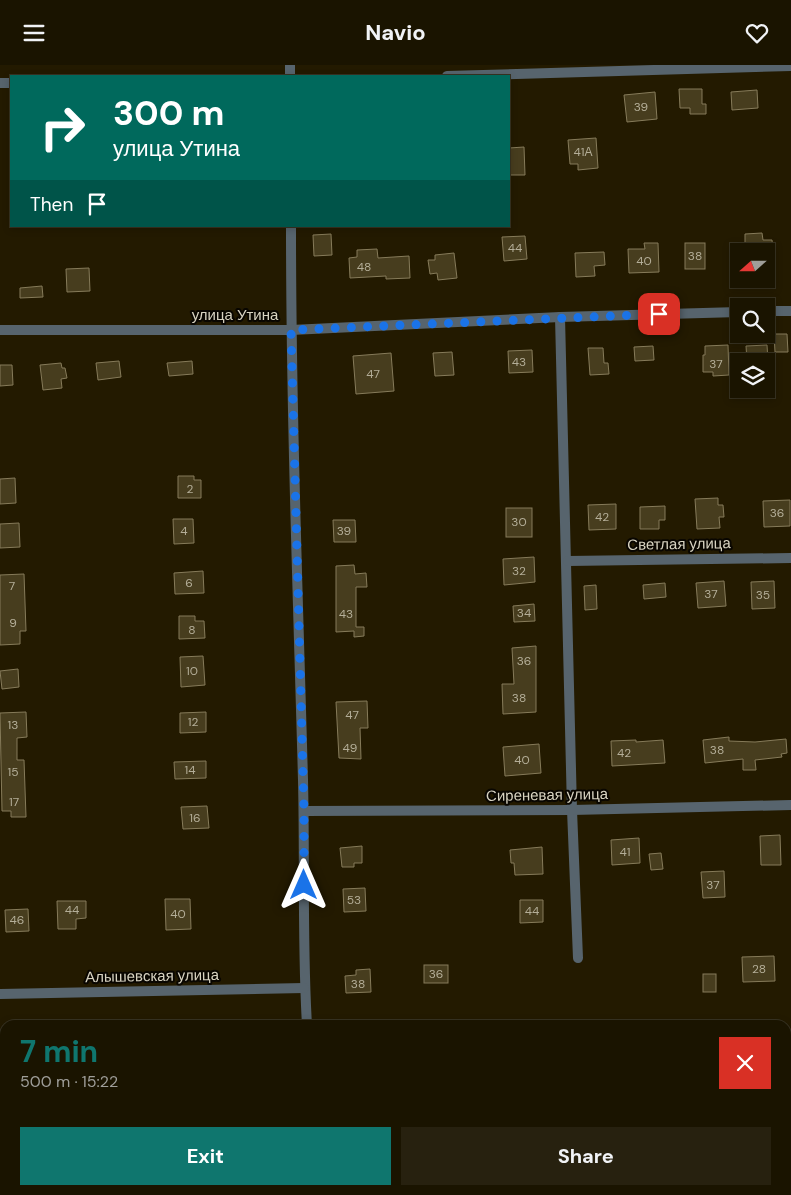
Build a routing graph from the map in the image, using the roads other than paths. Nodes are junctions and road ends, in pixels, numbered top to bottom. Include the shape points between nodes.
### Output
1 (791, 66) edge
2 (481, 75) edge
3 (291, 227) edge
4 (775, 311) edge
5 (791, 311) edge
6 (730, 312) edge
7 (560, 317) junction
8 (0, 330) edge
9 (291, 330) junction
10 (791, 557) edge
11 (568, 561) junction
12 (791, 805) edge
13 (572, 810) junction
14 (304, 811) junction
15 (578, 958) dead end
16 (304, 988) junction
17 (0, 994) edge
18 (306, 1020) edge

1 - 2 street
3 - 9 street
4 - 5 street
6 - 7 street, улица Утина
7 - 9 street, улица Утина
7 - 11 street
8 - 9 street, улица Утина
9 - 14 street
10 - 11 street, Светлая улица
11 - 13 street
12 - 13 street, Сиреневая улица
13 - 14 street, Сиреневая улица
13 - 15 street
14 - 16 street
16 - 17 street, Алышевская улица
16 - 18 street

